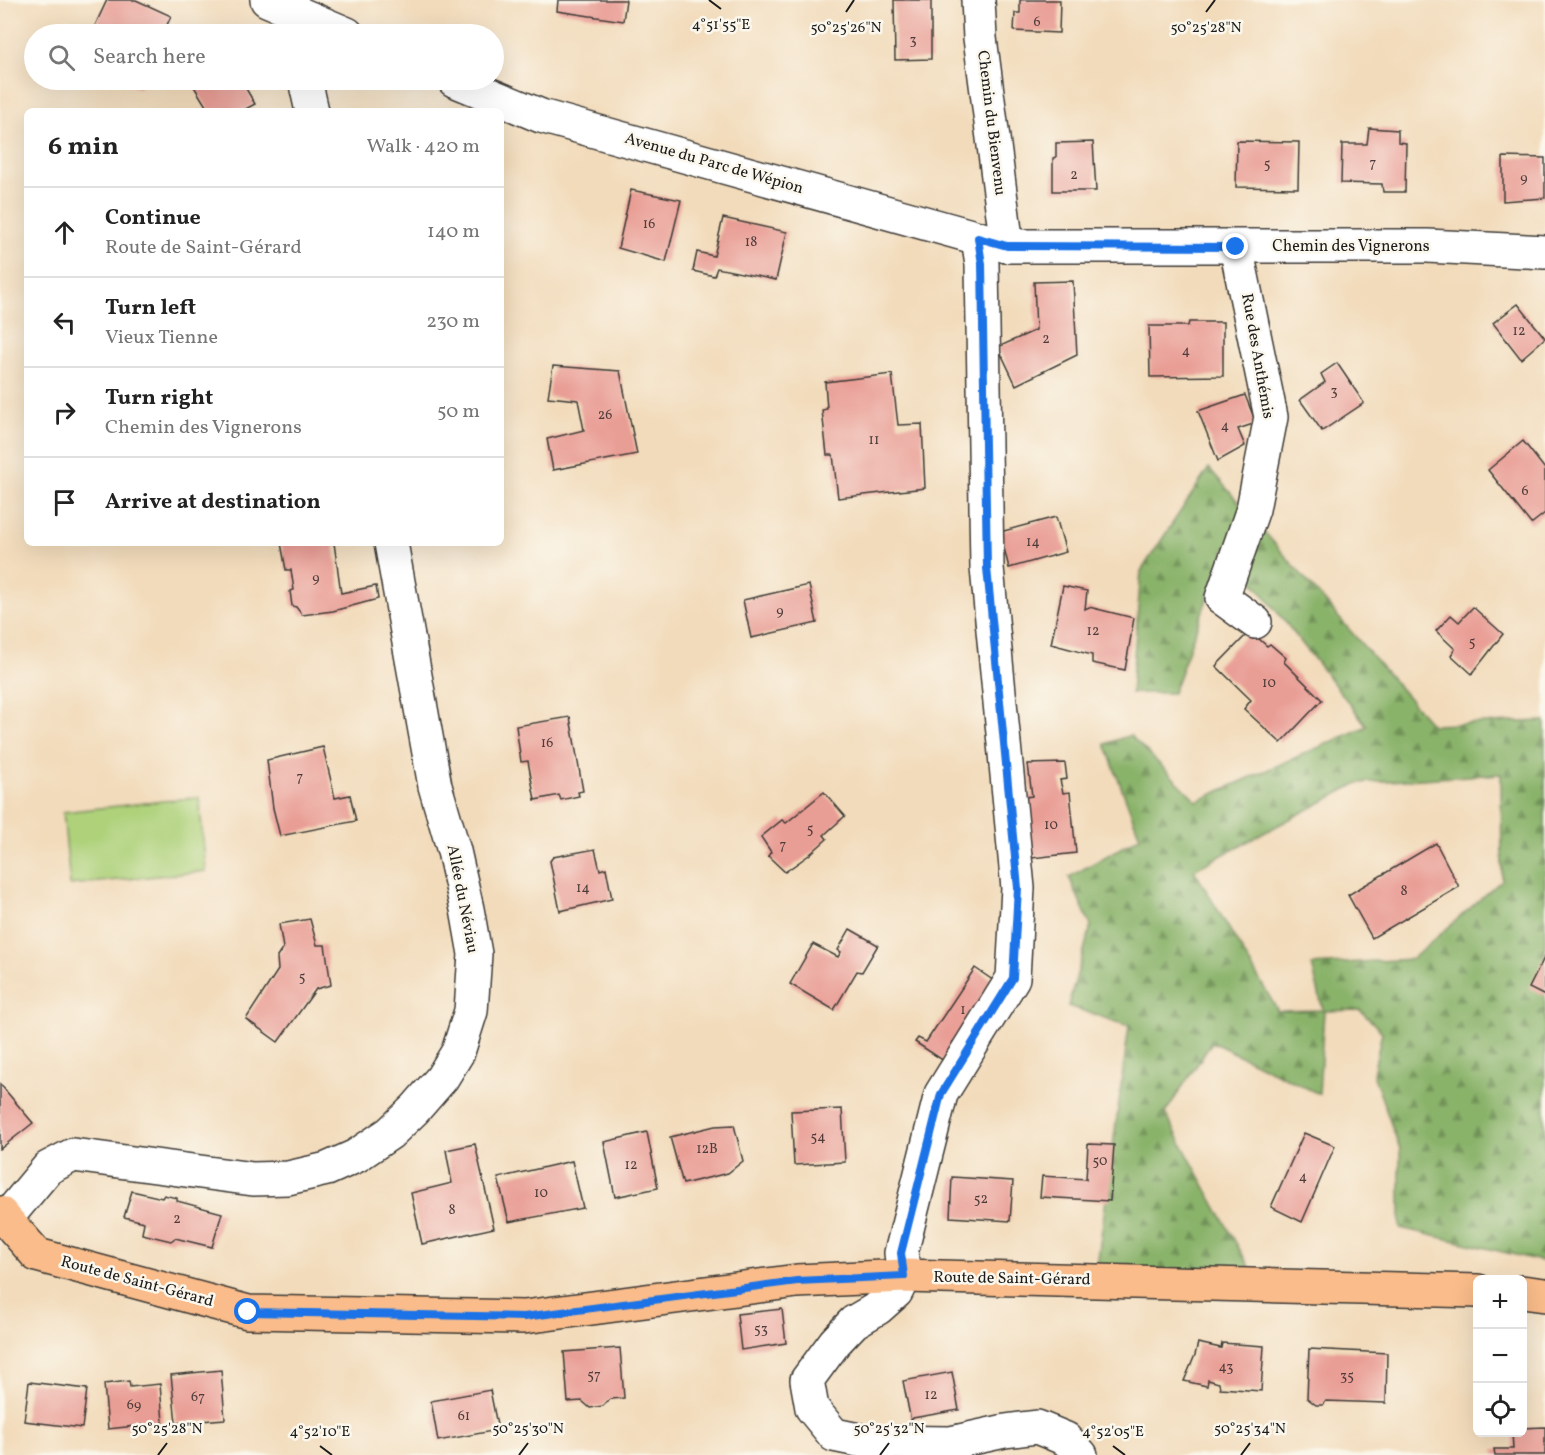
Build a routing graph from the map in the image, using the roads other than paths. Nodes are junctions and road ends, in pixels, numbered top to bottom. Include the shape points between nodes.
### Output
1 (978, 0) edge
2 (286, 11) edge
3 (320, 24) edge
4 (307, 90) edge
5 (478, 90) edge
6 (311, 108) edge
7 (992, 242) junction
8 (1236, 247) junction
9 (1545, 252) edge
10 (392, 546) edge
11 (1256, 622) dead end
12 (2, 1215) edge
13 (904, 1276) junction
14 (1473, 1291) edge
15 (1527, 1293) edge
16 (1545, 1295) edge
17 (1081, 1455) edge

1 - 7 street, Chemin du Bienvenu
2 - 3 street
4 - 6 street
5 - 7 street, Avenue du Parc de Wépion via 541,116
7 - 8 street, Chemin des Vignerons
7 - 13 street, Chemin du Bienvenu via 982,264 987,568 1018,888 1013,978 941,1094 901,1253
8 - 9 street, Chemin des Vignerons via 1427,246
8 - 11 street, Rue des Anthémis via 1271,417 1253,509 1222,598
10 - 12 street, Allée du Néviau via 435,786 454,851 475,954 471,1011 458,1052 442,1078 390,1133 356,1156 327,1169 288,1178 253,1179 73,1155 48,1168 13,1210
12 - 13 main road, Route de Saint-Gérard via 37,1255 248,1312 524,1317 797,1281
13 - 14 main road, Route de Saint-Gérard
13 - 17 street via 896,1292 854,1322 835,1342 807,1380 812,1408 834,1435 868,1442 950,1443 1037,1427 1066,1439
15 - 16 main road

